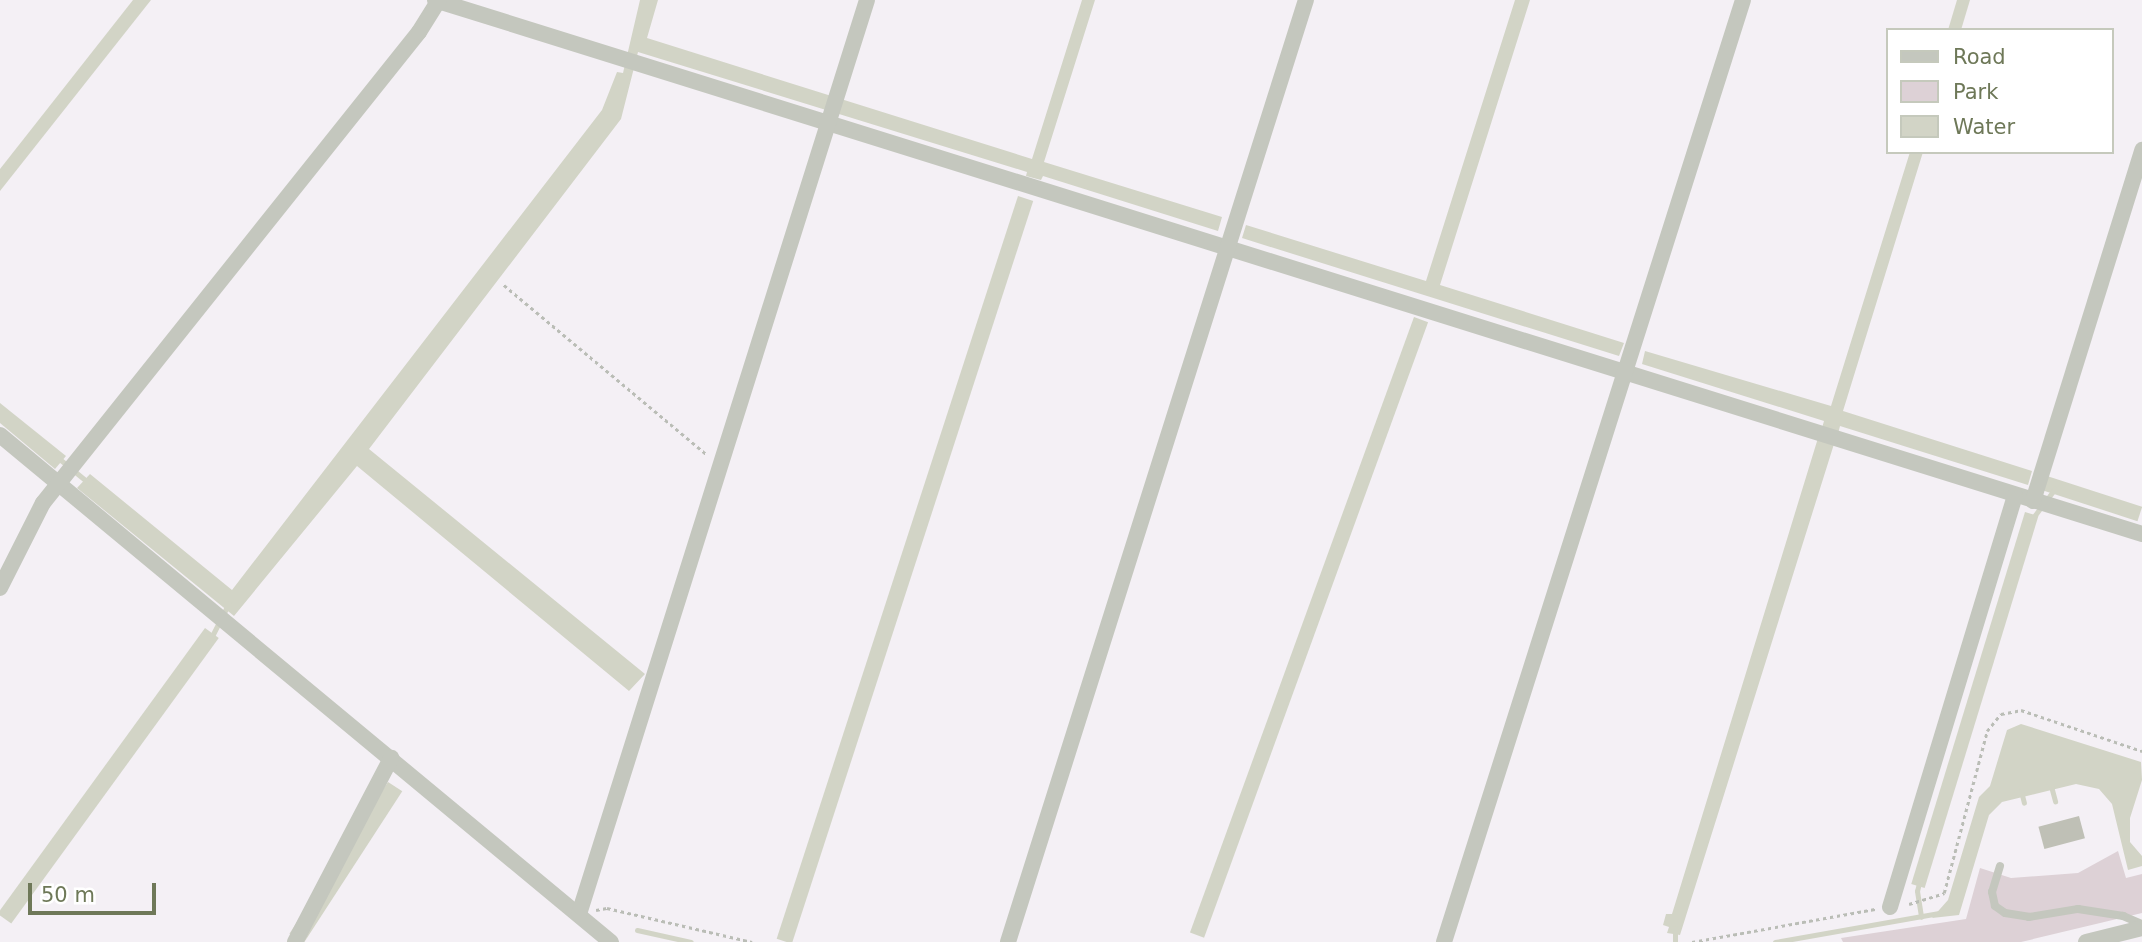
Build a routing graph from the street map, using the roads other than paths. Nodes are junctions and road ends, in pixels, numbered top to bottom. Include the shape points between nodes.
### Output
1 (867, 0) edge
2 (1306, 0) edge
3 (1743, 0) edge
4 (437, 1) edge
5 (829, 122) junction
6 (2142, 150) edge
7 (1226, 247) junction
8 (1625, 373) junction
9 (0, 435) edge
10 (67, 473) junction
11 (2040, 494) junction
12 (2015, 496) junction
13 (2142, 534) edge
14 (0, 588) edge
15 (391, 758) junction
16 (2000, 866) dead end
17 (1890, 907) road end
18 (579, 914) junction
19 (2142, 926) edge
20 (295, 942) edge
21 (611, 942) edge
22 (1008, 942) edge
23 (1444, 942) edge
24 (2086, 942) edge

1 - 5 street
2 - 7 street
3 - 8 street
4 - 5 street
4 - 10 street via 419,33
5 - 7 street
5 - 18 street
6 - 11 street
7 - 8 street
7 - 22 street
8 - 12 street
8 - 23 street
9 - 10 street
10 - 14 street via 43,503
10 - 15 street via 222,619
11 - 12 street
11 - 13 street
12 - 17 street
15 - 18 street
15 - 20 street
16 - 19 lane via 1992,892 1995,906 2005,913 2029,917 2078,909 2123,916
18 - 21 street
19 - 24 street

